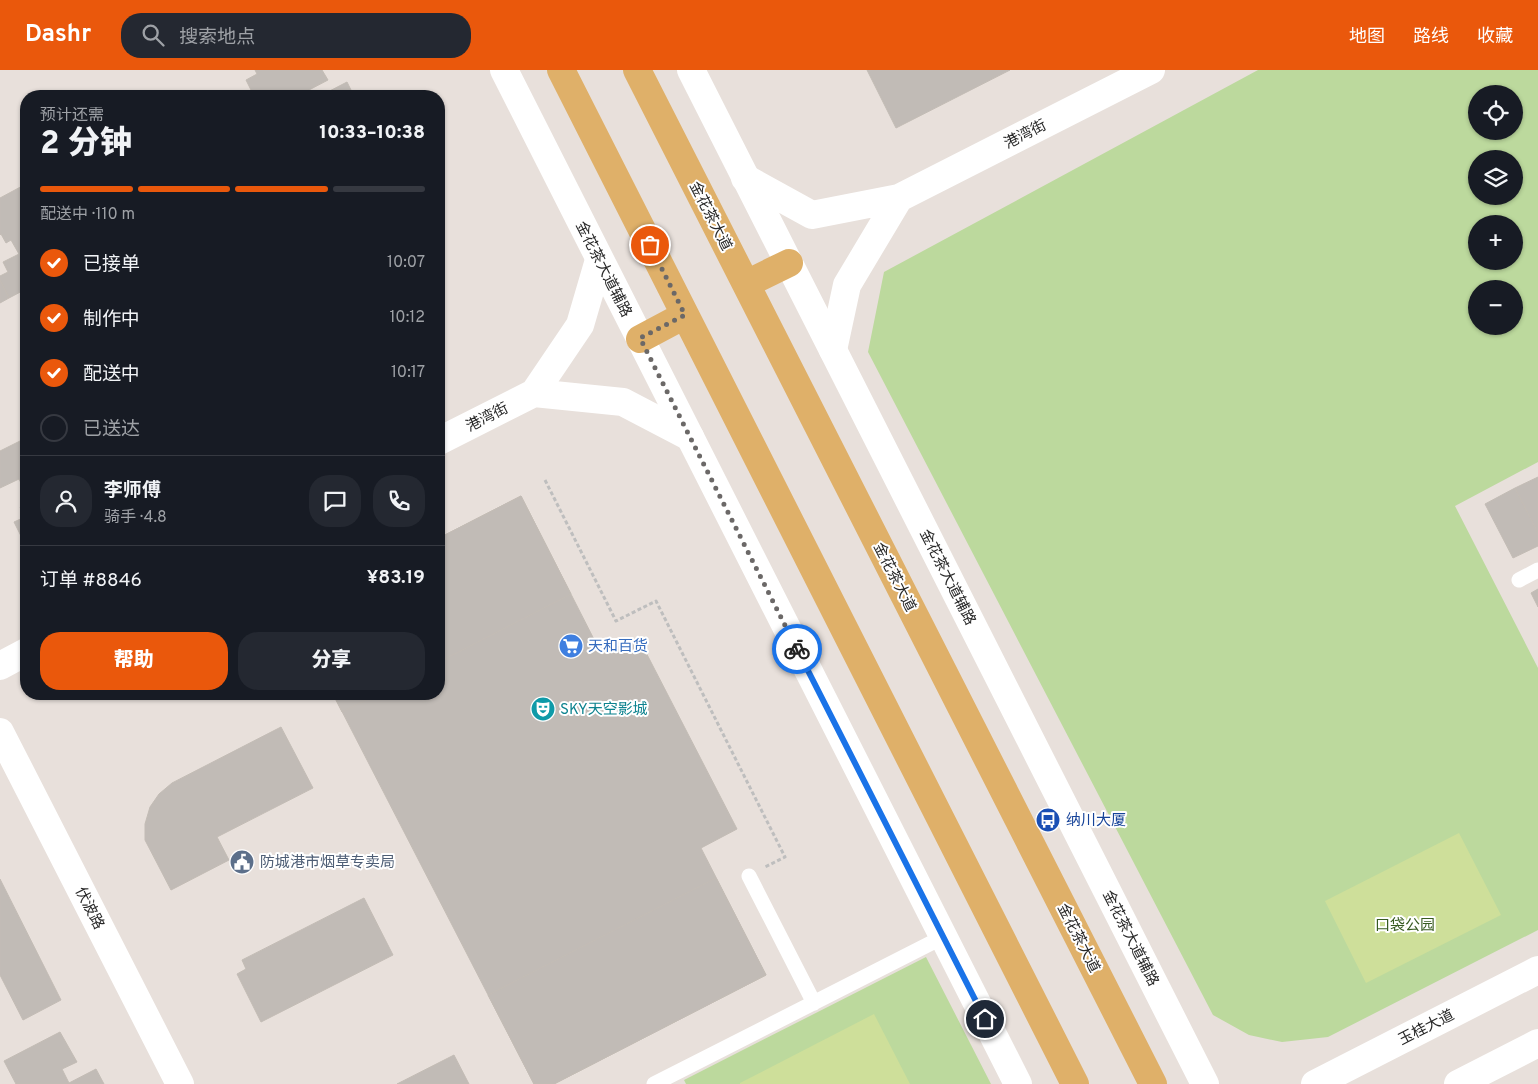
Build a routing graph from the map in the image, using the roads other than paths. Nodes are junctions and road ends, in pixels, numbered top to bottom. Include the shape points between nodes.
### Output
1 (504, 70) edge
2 (561, 70) edge
3 (637, 70) edge
4 (691, 70) edge
5 (1151, 70) edge
6 (745, 178) junction
7 (899, 198) junction
8 (599, 260) junction
9 (789, 262) junction
10 (746, 284) junction
11 (685, 315) junction
12 (640, 338) junction
13 (833, 350) junction
14 (534, 393) junction
15 (690, 437) junction
16 (445, 439) edge
17 (1538, 570) edge
18 (1519, 580) dead end
19 (20, 655) edge
20 (0, 666) edge
21 (0, 732) edge
22 (749, 876) road end
23 (943, 937) junction
24 (1538, 970) edge
25 (814, 1003) junction
26 (1538, 1043) edge
27 (180, 1084) edge
28 (654, 1084) edge
29 (1018, 1084) edge
30 (1075, 1084) edge
31 (1153, 1084) edge
32 (1205, 1084) edge
33 (1315, 1084) edge
34 (1458, 1084) edge

1 - 8 street, 金花茶大道辅路
2 - 11 main road
3 - 10 main road, 金花茶大道
4 - 6 street, 金花茶大道辅路
5 - 7 street, 港湾街
6 - 7 street, 港湾街 via 812,215
6 - 9 street, 金花茶大道辅路
7 - 13 street via 846,285
8 - 12 street, 金花茶大道辅路
8 - 14 street via 580,325
9 - 10 main road
9 - 13 street, 金花茶大道辅路
10 - 31 main road, 金花茶大道
11 - 12 main road
11 - 30 main road
12 - 15 street, 金花茶大道辅路
13 - 32 street, 金花茶大道辅路
14 - 15 street via 623,402
14 - 16 street, 港湾街
15 - 23 street, 金花茶大道辅路
17 - 18 lane
19 - 20 street
21 - 27 street, 伏波路
22 - 25 lane
23 - 25 lane
23 - 29 street, 金花茶大道辅路
24 - 33 street, 玉桂大道
25 - 28 lane
26 - 34 street

